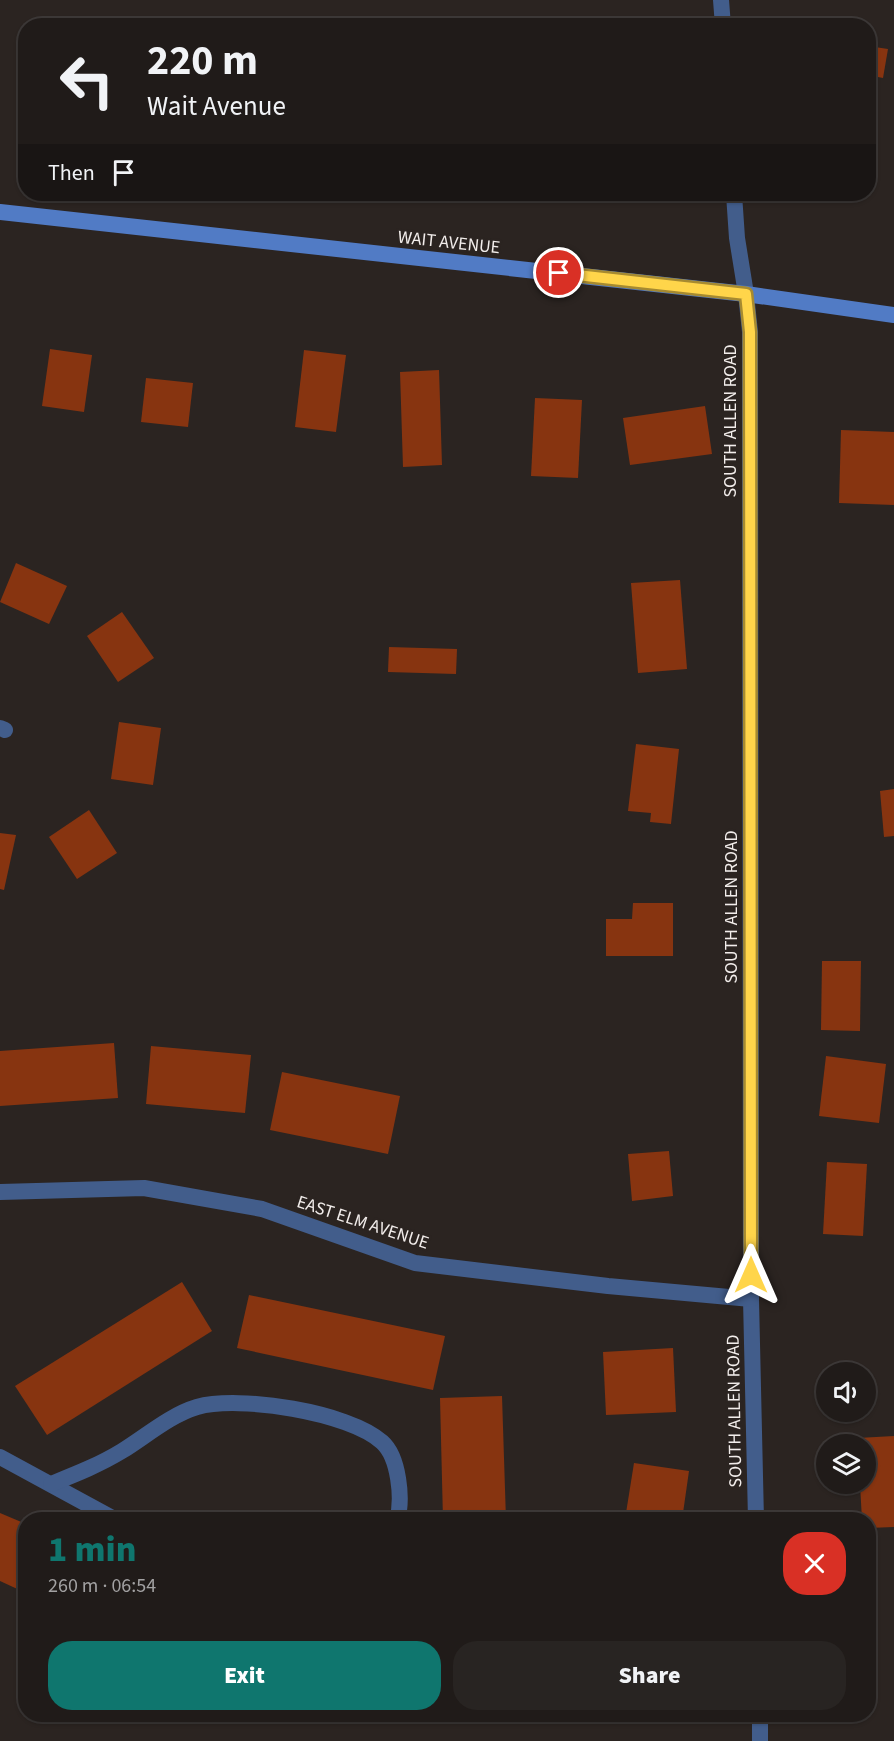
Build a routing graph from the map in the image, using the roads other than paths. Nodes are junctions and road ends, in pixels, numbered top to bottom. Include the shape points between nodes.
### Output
1 (721, 0) edge
2 (722, 18) edge
3 (734, 201) edge
4 (0, 212) edge
5 (746, 294) junction
6 (894, 315) edge
7 (0, 1192) edge
8 (751, 1299) junction
9 (0, 1457) edge
10 (51, 1484) junction
11 (102, 1512) edge
12 (399, 1512) edge
13 (756, 1512) edge
14 (760, 1722) edge
15 (760, 1741) edge

1 - 2 street
3 - 5 street, SOUTH ALLEN ROAD
4 - 5 main road, WAIT AVENUE
5 - 6 main road, WAIT AVENUE
5 - 8 street, SOUTH ALLEN ROAD via 750,332
7 - 8 street, EAST ELM AVENUE via 144,1188 262,1209 415,1263
8 - 13 street, SOUTH ALLEN ROAD
9 - 10 street
10 - 11 street
10 - 12 street via 94,1466 195,1407 228,1401 268,1403 352,1425 383,1442 396,1470
14 - 15 street

